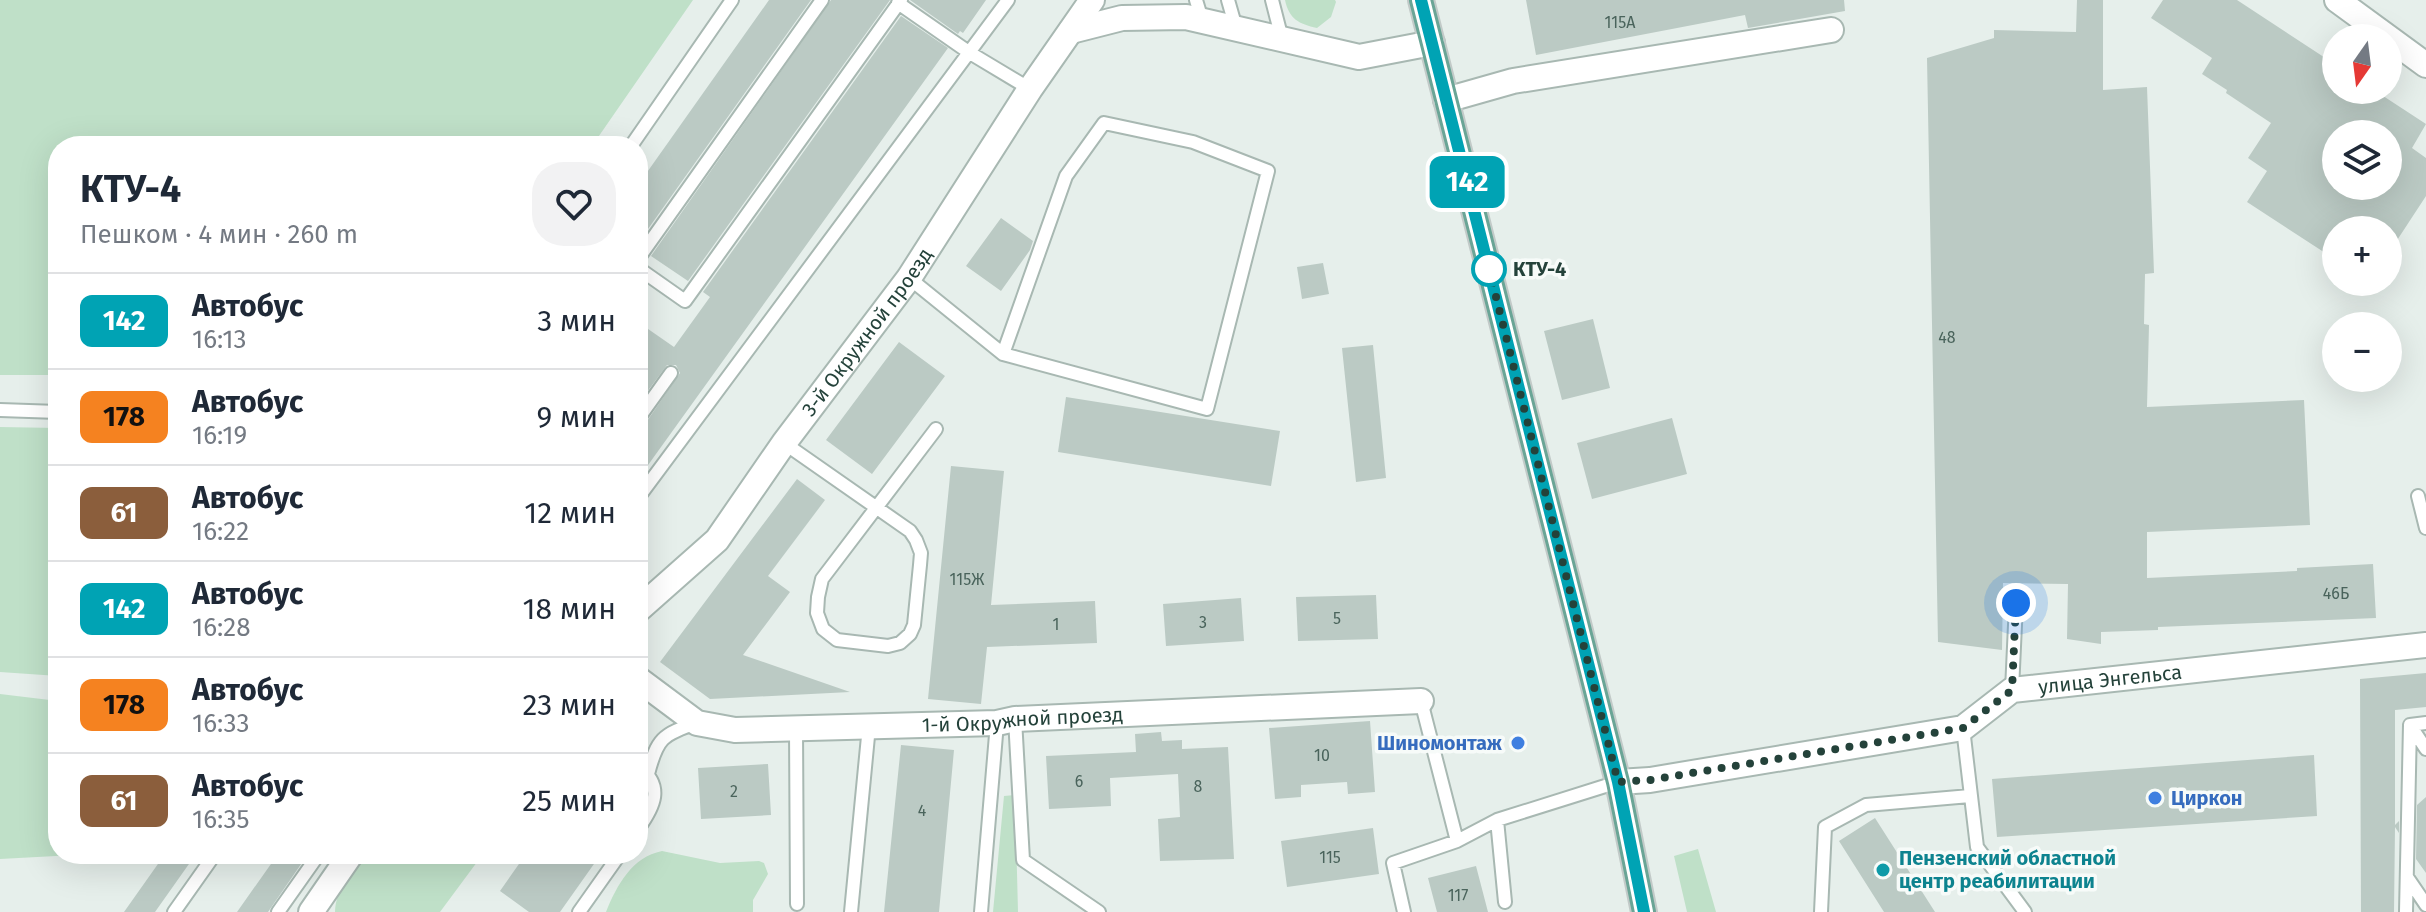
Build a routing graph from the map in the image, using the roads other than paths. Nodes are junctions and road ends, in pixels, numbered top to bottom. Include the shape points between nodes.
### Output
1 (732, 0) edge
2 (822, 0) edge
3 (1008, 0) edge
4 (1092, 0) edge
5 (1161, 0) edge
6 (1228, 0) edge
7 (1272, 0) edge
8 (1421, 0) edge
9 (2337, 0) edge
10 (900, 2) edge
11 (1195, 12) edge
12 (1236, 28) junction
13 (1831, 30) dead end
14 (1071, 31) junction
15 (1282, 39) junction
16 (1432, 43) junction
17 (970, 53) junction
18 (2426, 65) edge
19 (1030, 89) junction
20 (1446, 100) junction
21 (638, 136) edge
22 (648, 245) edge
23 (648, 275) edge
24 (909, 278) junction
25 (1003, 354) junction
26 (671, 373) dead end
27 (648, 405) edge
28 (0, 410) edge
29 (48, 412) edge
30 (936, 429) dead end
31 (784, 443) junction
32 (648, 485) edge
33 (2418, 496) dead end
34 (877, 508) junction
35 (2426, 528) edge
36 (648, 601) edge
37 (2016, 603) dead end
38 (2426, 645) edge
39 (648, 686) edge
40 (2012, 690) junction
41 (1421, 701) joint
42 (1006, 721) junction
43 (697, 723) junction
44 (2426, 723) edge
45 (2410, 725) junction
46 (869, 726) junction
47 (1963, 728) junction
48 (796, 729) junction
49 (2426, 749) edge
50 (648, 760) edge
51 (648, 779) edge
52 (1618, 782) junction
53 (1970, 796) junction
54 (648, 815) edge
55 (1497, 820) junction
56 (1457, 841) junction
57 (208, 864) edge
58 (312, 864) edge
59 (344, 864) edge
60 (613, 864) edge
61 (2407, 877) junction
62 (1505, 902) dead end
63 (797, 904) dead end
64 (2426, 905) edge
65 (174, 912) edge
66 (278, 912) edge
67 (311, 912) edge
68 (579, 912) edge
69 (851, 912) edge
70 (981, 912) edge
71 (1099, 912) edge
72 (1404, 912) edge
73 (1644, 912) edge
74 (1821, 912) edge
75 (2025, 912) edge
76 (2406, 912) edge

1 - 21 lane
2 - 22 lane
3 - 17 lane
4 - 14 street, 3-й Окружной проезд
5 - 11 street
6 - 12 lane
7 - 15 lane
8 - 16 main road
9 - 18 street
10 - 17 lane
10 - 23 lane via 685,301
11 - 12 street
11 - 14 street via 1122,18
12 - 15 street
13 - 20 street via 1513,81
14 - 19 street, 3-й Окружной проезд
15 - 16 street via 1359,57
16 - 20 main road
17 - 19 lane
17 - 32 lane
19 - 24 street, 3-й Окружной проезд
20 - 52 main road
24 - 25 lane
24 - 31 street, 3-й Окружной проезд
25 - 25 lane via 1207,409 1268,171 1193,142 1104,123 1066,176
26 - 27 lane
28 - 29 lane
30 - 34 lane
31 - 34 lane
31 - 36 street, 3-й Окружной проезд via 717,540
33 - 35 lane
34 - 34 lane via 910,531 921,553 914,625 900,643 888,646 837,640 823,629 817,613 822,579
37 - 40 lane
38 - 40 street, улица Энгельса
39 - 43 street, 1-й Окружной проезд
40 - 47 street, улица Энгельса
41 - 42 street, 1-й Окружной проезд
41 - 56 lane
42 - 46 street, 1-й Окружной проезд
42 - 70 lane
42 - 71 lane via 1023,860
43 - 48 street, 1-й Окружной проезд via 735,730
43 - 50 lane via 675,730
44 - 45 lane
45 - 49 lane
45 - 61 lane
46 - 48 street, 1-й Окружной проезд
46 - 69 lane
47 - 52 street, улица Энгельса
47 - 53 lane
48 - 63 lane
51 - 54 lane via 655,791
52 - 55 lane
52 - 73 main road
53 - 74 lane via 1866,805 1825,827
53 - 75 lane via 1977,847
55 - 56 lane
55 - 62 lane
56 - 72 lane via 1393,863
57 - 65 lane
58 - 66 lane
59 - 67 street
60 - 68 lane
61 - 64 lane
61 - 76 lane

